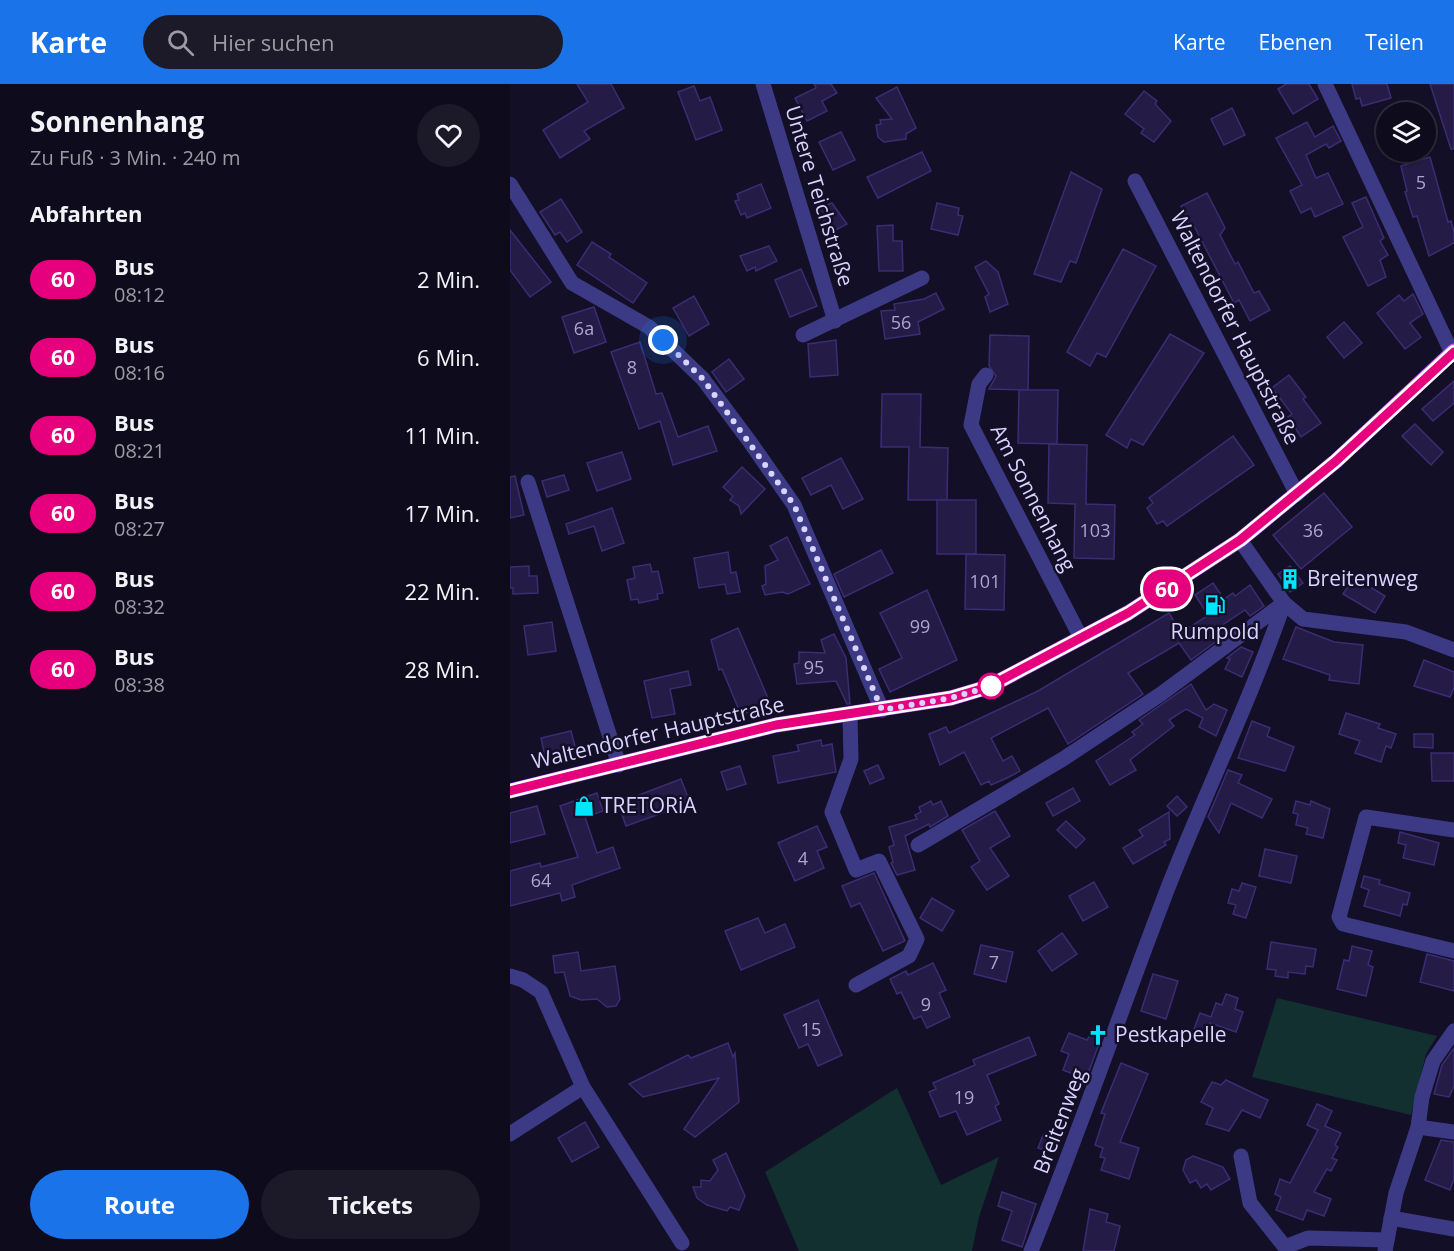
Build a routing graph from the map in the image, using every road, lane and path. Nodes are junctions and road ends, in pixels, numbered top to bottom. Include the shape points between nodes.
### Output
1 (763, 84) edge
2 (1325, 84) edge
3 (1135, 181) dead end
4 (510, 184) edge
5 (922, 278) dead end
6 (835, 321) junction
7 (803, 334) dead end
8 (1453, 352) edge
9 (986, 375) dead end
10 (528, 483) dead end
11 (1297, 494) junction
12 (1240, 540) junction
13 (1284, 603) junction
14 (1081, 638) junction
15 (1454, 650) edge
16 (882, 710) junction
17 (850, 715) junction
18 (619, 765) junction
19 (510, 791) edge
20 (1454, 830) edge
21 (918, 845) dead end
22 (1454, 951) edge
23 (517, 978) edge
24 (856, 985) dead end
25 (1454, 1031) edge
26 (583, 1087) junction
27 (1418, 1126) junction
28 (1454, 1132) edge
29 (510, 1134) edge
30 (1241, 1156) dead end
31 (1391, 1218) junction
32 (1454, 1229) edge
33 (682, 1243) dead end
34 (1386, 1246) edge
35 (1285, 1249) edge
36 (1031, 1251) edge

1 - 6 street, Untere Teichstraße
2 - 8 street
3 - 11 street, Waltendorfer Hauptstraße
4 - 16 street via 572,284 649,327 703,379 750,442 794,505
5 - 6 street, Untere Teichstraße
6 - 7 street, Untere Teichstraße
8 - 11 main road, Waltendorfer Hauptstraße
9 - 14 street, Am Sonnenhang via 979,384 971,425
10 - 18 street
11 - 12 main road, Waltendorfer Hauptstraße
12 - 13 street
12 - 14 main road, Waltendorfer Hauptstraße via 1163,592
13 - 15 street via 1303,620 1406,632
13 - 21 street via 1161,694
13 - 36 street, Breitenweg via 1265,659 1170,884 1082,1125
14 - 16 main road, Waltendorfer Hauptstraße via 988,687
16 - 17 main road, Waltendorfer Hauptstraße
17 - 18 main road, Waltendorfer Hauptstraße via 776,725
17 - 24 street via 851,759 832,812 856,870 879,861 917,939 909,956
18 - 19 main road, Waltendorfer Hauptstraße
20 - 22 street via 1366,817 1340,917 1343,924
23 - 26 street via 541,992
25 - 27 street via 1433,1061
26 - 29 street
26 - 33 street
27 - 28 street
27 - 31 street
30 - 35 street via 1250,1203
31 - 32 street
31 - 34 street
34 - 35 street via 1308,1238

